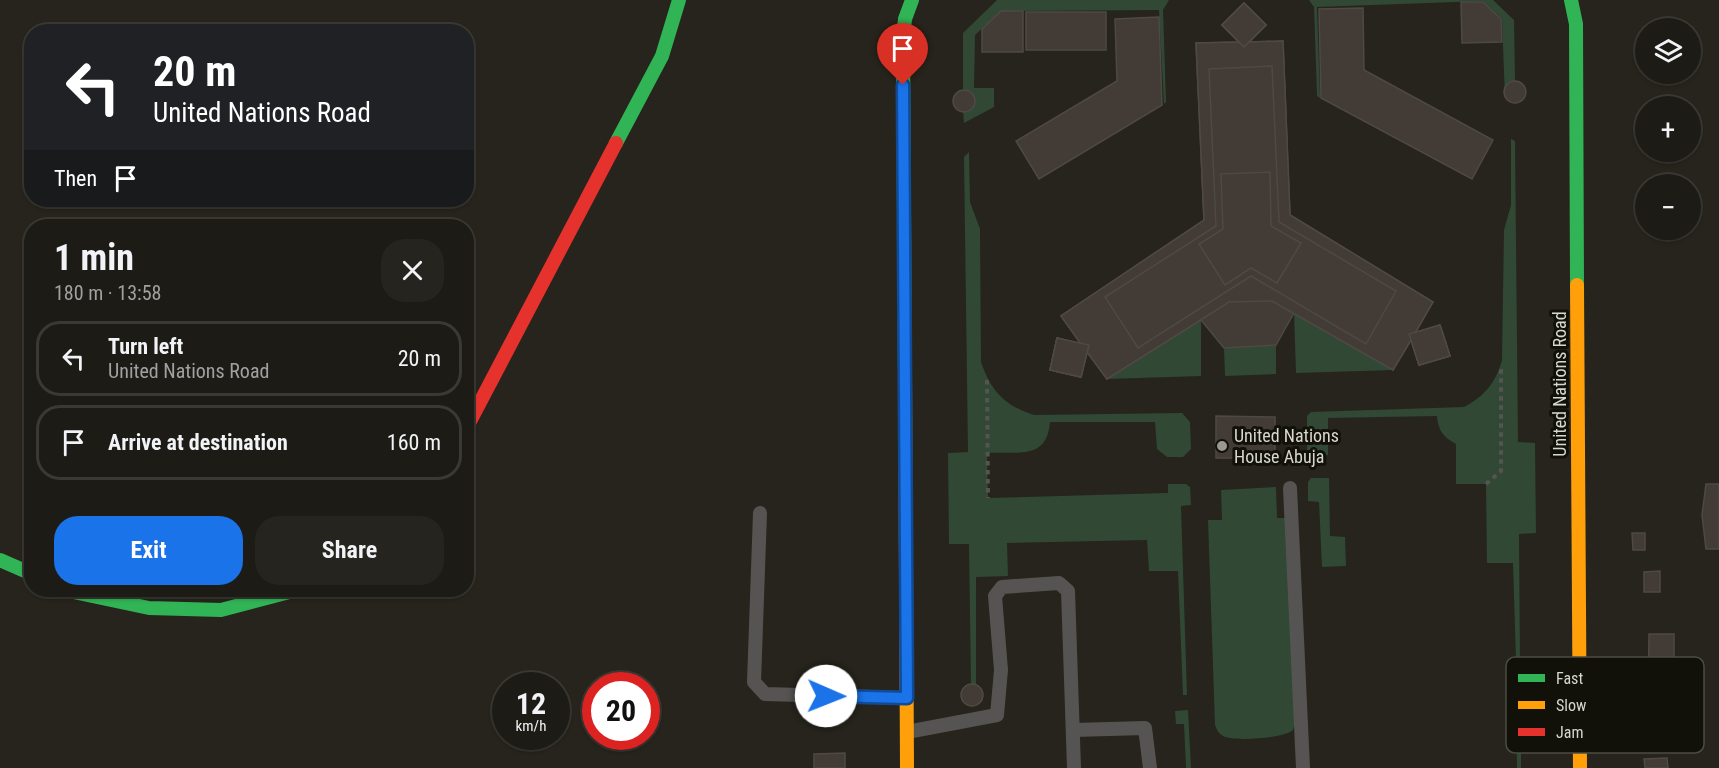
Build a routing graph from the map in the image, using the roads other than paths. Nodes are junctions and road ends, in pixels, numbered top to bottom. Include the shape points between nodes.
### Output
1 (679, 0) edge
2 (912, 0) edge
3 (1571, 0) edge
4 (474, 414) edge
5 (1290, 488) dead end
6 (760, 513) dead end
7 (0, 560) edge
8 (24, 570) edge
9 (97, 597) edge
10 (270, 597) edge
11 (1579, 657) edge
12 (907, 698) junction
13 (1073, 730) junction
14 (907, 732) junction
15 (1580, 753) edge
16 (908, 768) edge
17 (1074, 768) edge
18 (1150, 768) edge
19 (1303, 768) edge
20 (1580, 768) edge

1 - 4 main road via 662,56
2 - 12 main road via 904,19 903,38
3 - 11 main road, United Nations Road via 1576,24
5 - 19 lane
6 - 12 lane via 754,682 765,694
7 - 8 main road
9 - 10 main road via 149,608 221,610
12 - 14 main road
13 - 14 lane via 1068,591 1059,583 1002,587 996,596 1001,670 997,716
13 - 17 lane
13 - 18 lane via 1145,728
14 - 16 main road
15 - 20 main road, United Nations Road

